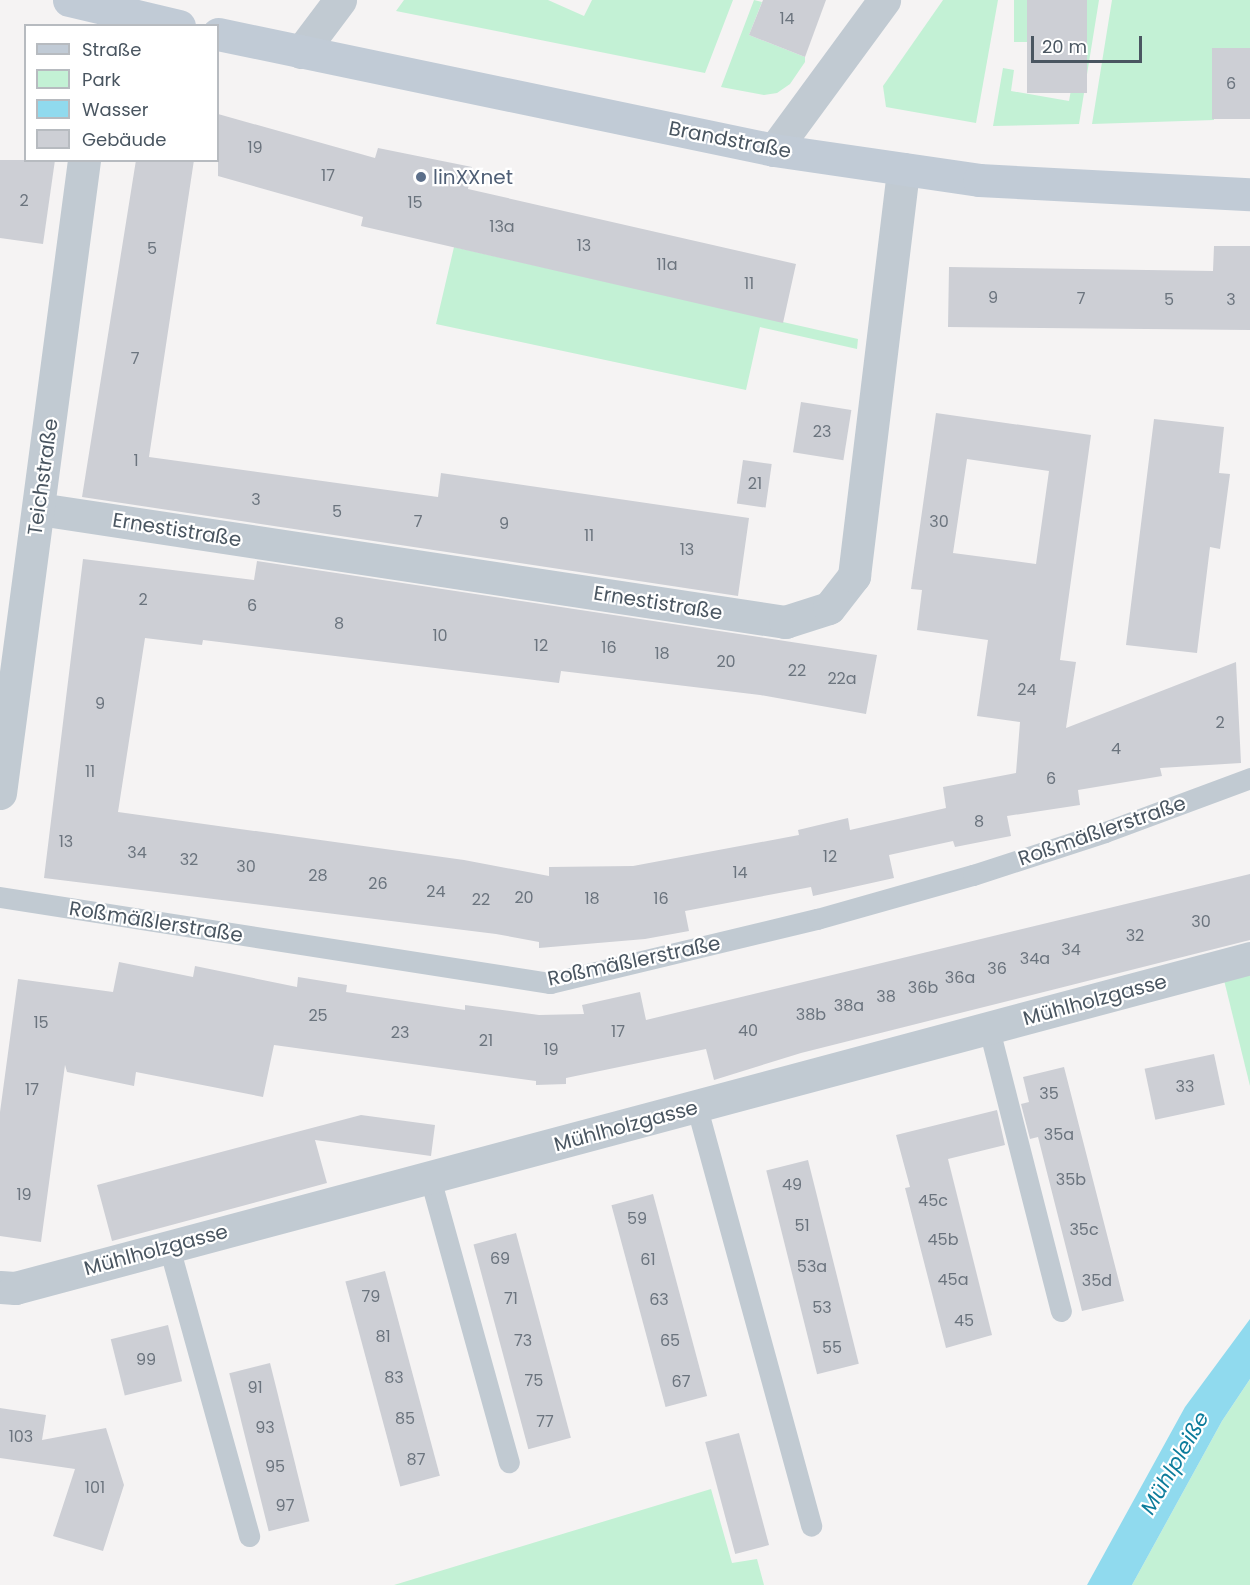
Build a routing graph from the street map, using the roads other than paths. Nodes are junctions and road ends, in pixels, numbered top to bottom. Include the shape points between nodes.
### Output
1 (69, 0) edge
2 (340, 0) edge
3 (884, 0) edge
4 (102, 17) edge
5 (162, 24) edge
6 (219, 34) edge
7 (301, 52) junction
8 (774, 150) junction
9 (84, 162) edge
10 (903, 169) junction
11 (1250, 194) edge
12 (39, 509) junction
13 (1250, 778) edge
14 (0, 793) edge
15 (0, 897) edge
16 (1250, 958) edge
17 (989, 1029) junction
18 (697, 1108) junction
19 (430, 1178) junction
20 (169, 1247) junction
21 (0, 1287) edge
22 (1061, 1311) dead end
23 (508, 1462) dead end
24 (811, 1526) dead end
25 (249, 1536) dead end

1 - 4 street
2 - 7 street
3 - 8 street
4 - 5 street
6 - 7 street, Brandstraße
7 - 8 street, Brandstraße
8 - 10 street, Brandstraße
9 - 12 street, Teichstraße
10 - 11 street, Brandstraße via 979,180
10 - 12 street, Ernestistraße via 854,576 829,608 785,622
12 - 14 street, Teichstraße
13 - 15 lane, Roßmäßlerstraße via 1105,832 973,875 817,920 550,983
16 - 17 street, Mühlholzgasse
17 - 18 street, Mühlholzgasse
17 - 22 lane
18 - 19 street, Mühlholzgasse
18 - 24 lane
19 - 20 street, Mühlholzgasse
19 - 23 lane
20 - 21 street, Mühlholzgasse via 15,1288
20 - 25 lane

